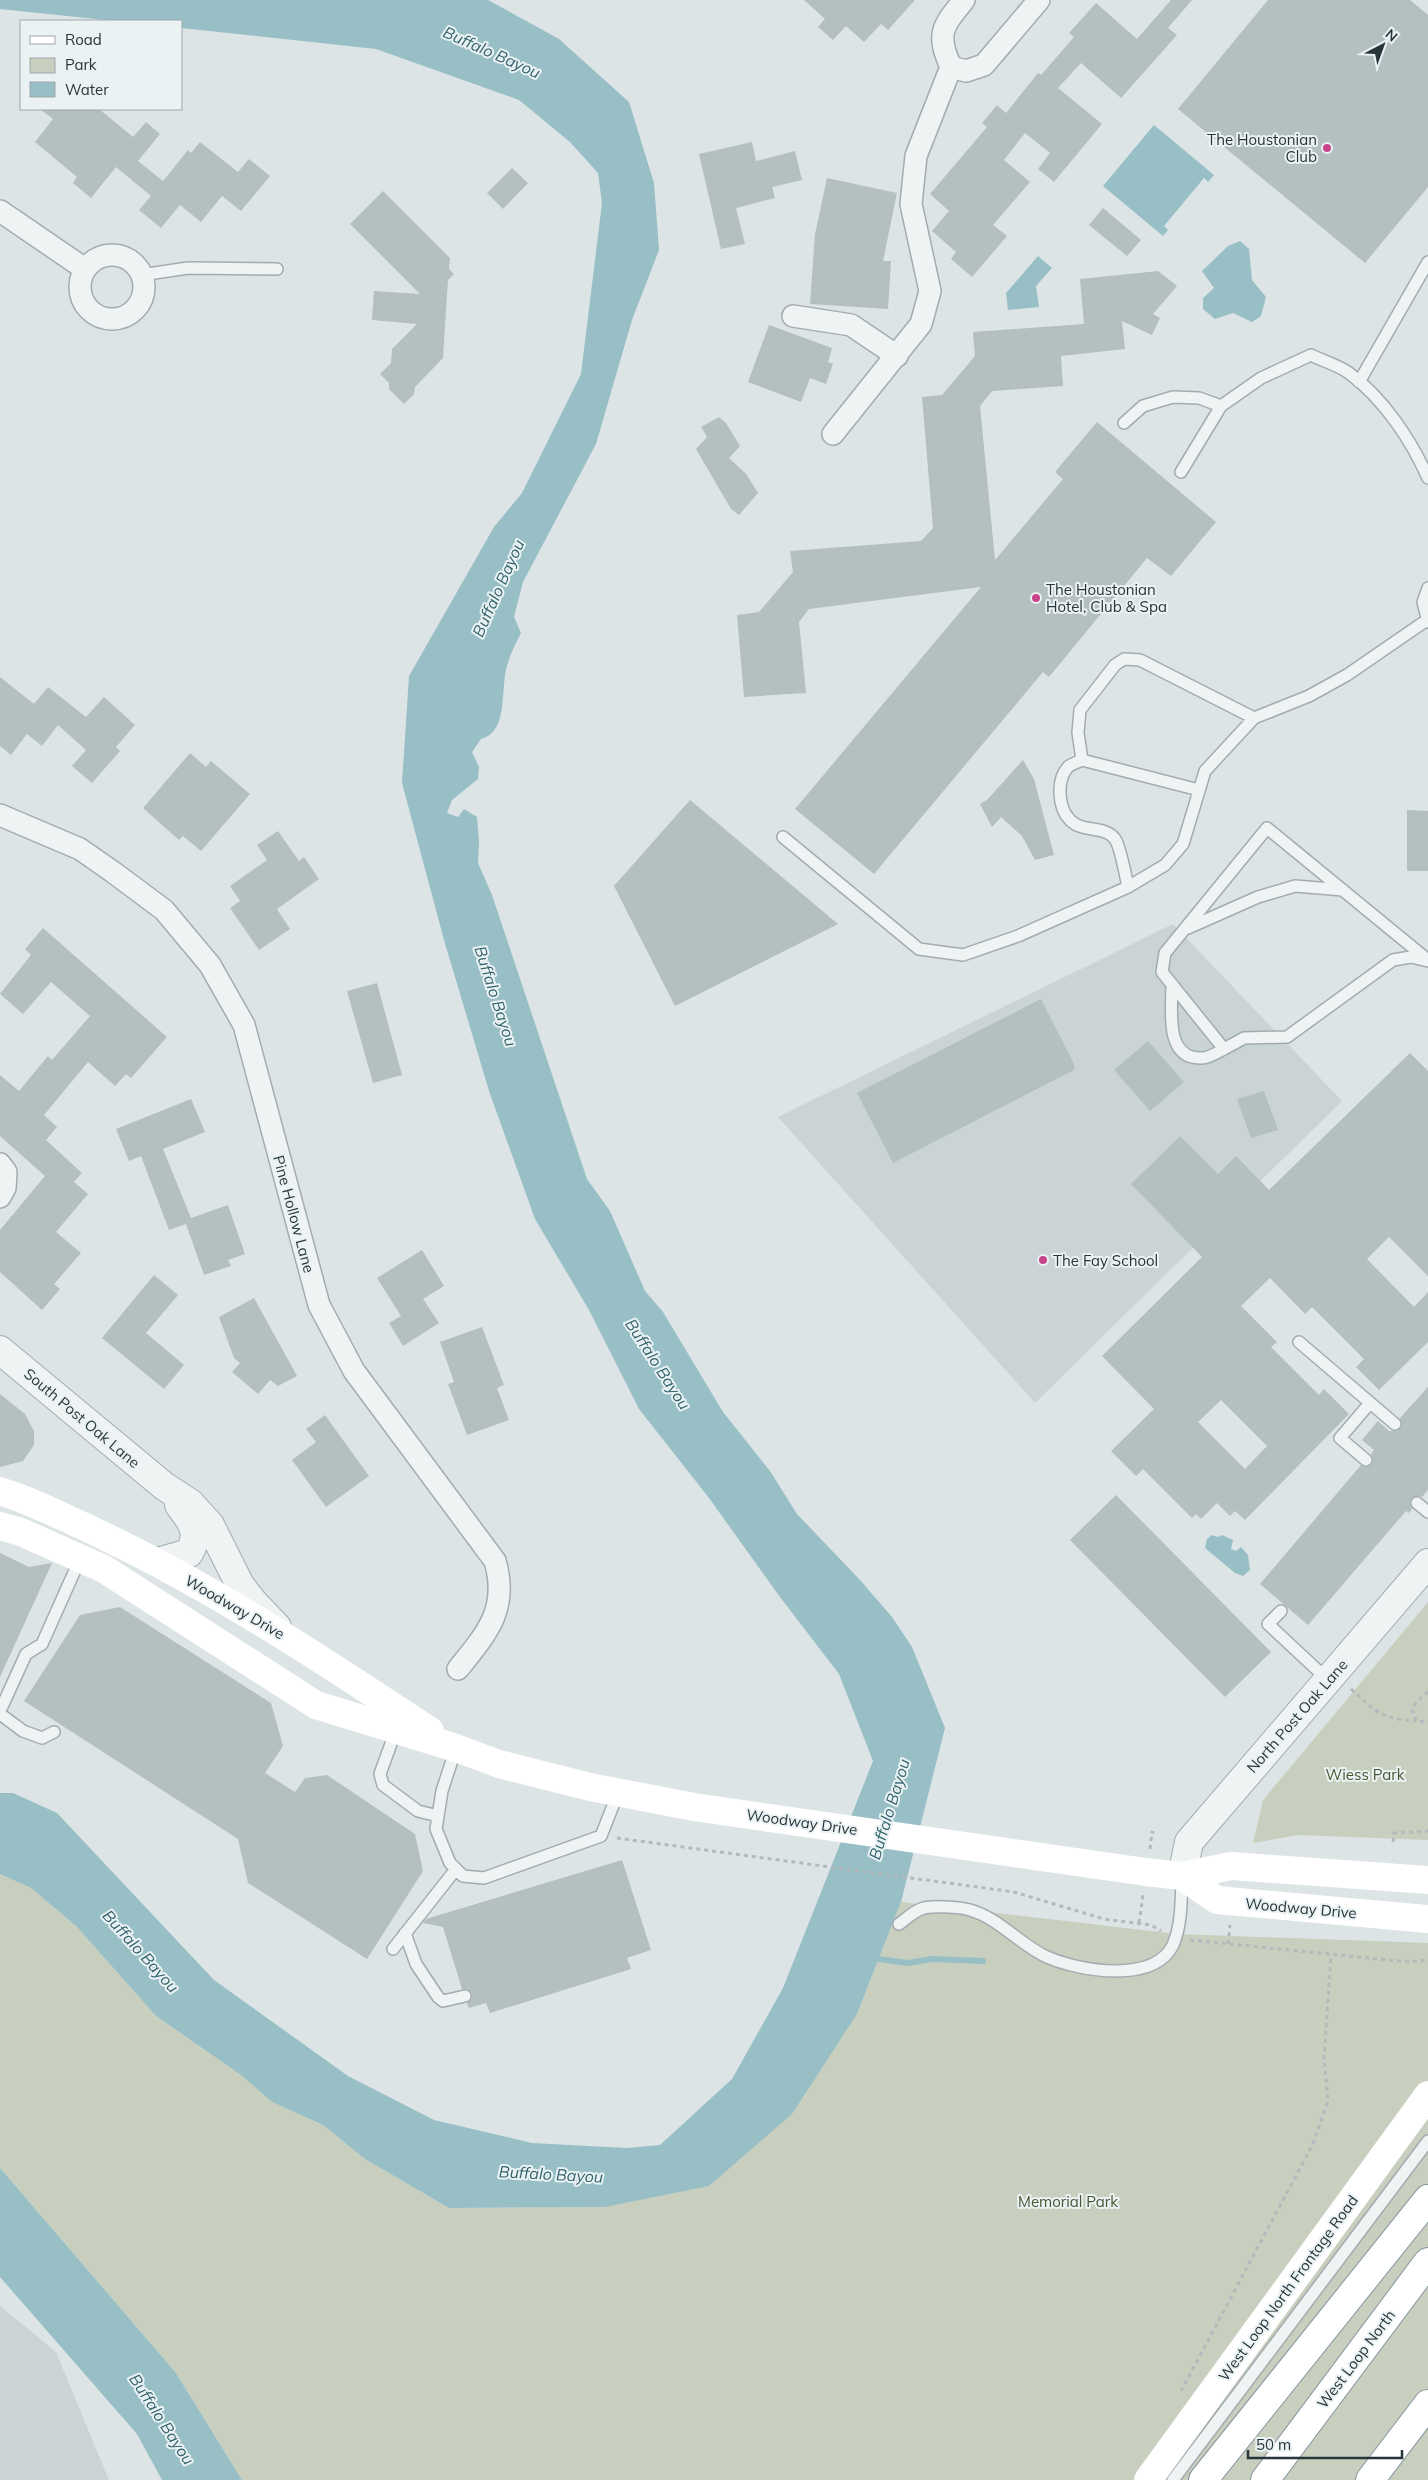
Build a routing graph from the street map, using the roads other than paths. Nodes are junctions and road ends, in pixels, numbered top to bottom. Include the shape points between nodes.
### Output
1 (964, 0) edge
2 (1039, 0) edge
3 (950, 67) junction
4 (0, 211) edge
5 (1428, 262) edge
6 (85, 269) junction
7 (277, 269) dead end
8 (141, 275) junction
9 (793, 316) dead end
10 (897, 356) junction
11 (1359, 382) junction
12 (1220, 406) junction
13 (1124, 422) dead end
14 (833, 434) dead end
15 (1181, 472) dead end
16 (1428, 478) edge
17 (1428, 588) edge
18 (1428, 621) edge
19 (1254, 718) junction
20 (1082, 760) junction
21 (1199, 790) junction
22 (0, 815) edge
23 (783, 836) dead end
24 (1128, 887) junction
25 (1343, 890) junction
26 (1186, 929) junction
27 (1428, 961) edge
28 (1172, 984) junction
29 (1224, 1049) junction
30 (0, 1164) edge
31 (0, 1197) edge
32 (1299, 1342) dead end
33 (0, 1350) edge
34 (1370, 1404) junction
35 (1395, 1424) dead end
36 (1366, 1460) dead end
37 (164, 1486) junction
38 (0, 1491) edge
39 (1417, 1503) dead end
40 (1428, 1512) edge
41 (0, 1526) edge
42 (93, 1530) junction
43 (80, 1559) junction
44 (158, 1562) junction
45 (1428, 1563) edge
46 (1281, 1611) dead end
47 (286, 1636) junction
48 (458, 1669) dead end
49 (1331, 1677) junction
50 (0, 1712) edge
51 (396, 1730) junction
52 (54, 1732) dead end
53 (456, 1748) junction
54 (618, 1792) junction
55 (438, 1816) junction
56 (456, 1869) junction
57 (1182, 1876) junction
58 (1428, 1880) edge
59 (1341, 1912) junction
60 (1428, 1919) edge
61 (899, 1924) dead end
62 (406, 1933) junction
63 (1428, 1936) edge
64 (393, 1949) dead end
65 (465, 1996) dead end
66 (1428, 2096) edge
67 (1428, 2141) edge
68 (1428, 2199) edge
69 (1428, 2262) edge
70 (1428, 2404) edge
71 (1148, 2480) edge
72 (1173, 2480) edge
73 (1203, 2480) edge
74 (1265, 2480) edge
75 (1370, 2480) edge

1 - 3 street via 945,24 941,46
2 - 3 street via 984,65 966,71
3 - 10 street via 916,156 911,204 930,291 921,324
4 - 6 street
5 - 11 lane
6 - 8 street via 98,258 115,255 130,262
6 - 8 street via 80,279 82,301 93,313 108,319 130,314 138,306 144,285
7 - 8 lane via 188,268
9 - 10 street via 851,324
10 - 14 street
11 - 12 lane via 1349,373 1311,355 1261,378
11 - 16 lane via 1384,406 1418,455
12 - 13 lane via 1199,398 1173,398 1143,406
12 - 15 lane
17 - 18 lane via 1423,602
18 - 19 lane via 1347,675 1309,696
19 - 20 lane via 1140,660 1124,659 1115,665 1080,710 1078,733
19 - 21 lane via 1206,771
20 - 21 lane
20 - 24 lane via 1068,767 1060,786 1062,806 1070,820 1079,826 1105,831 1115,839
21 - 24 lane via 1183,844 1165,865
22 - 48 street, Pine Hollow Lane via 80,849 164,910 210,964 244,1025 319,1305 354,1370 495,1561 499,1578 496,1615 484,1637
23 - 24 lane via 919,949 963,955 1018,936
25 - 26 lane via 1295,886 1258,897
25 - 26 lane via 1267,828
25 - 27 lane
26 - 28 lane via 1165,953 1162,972
27 - 29 lane via 1411,957 1393,960 1286,1036 1244,1038
28 - 29 lane
28 - 29 lane via 1175,1043 1187,1056 1203,1058
30 - 31 street via 6,1172 5,1188
32 - 34 lane
33 - 37 street, South Post Oak Lane
34 - 35 lane
34 - 36 lane via 1340,1438
37 - 44 street, South Post Oak Lane via 194,1530 196,1541 189,1553
37 - 47 street, South Post Oak Lane via 190,1503 210,1525 240,1585
38 - 42 main road, Woodway Drive via 38,1504
39 - 40 lane
41 - 43 main road, Woodway Drive
42 - 43 main road
42 - 44 main road, Woodway Drive
43 - 50 lane via 42,1644 26,1654
43 - 51 main road, Woodway Drive via 104,1569 316,1705
44 - 47 main road, Woodway Drive
45 - 49 street, North Post Oak Lane
46 - 49 lane via 1268,1624
47 - 53 main road, Woodway Drive
49 - 57 street, North Post Oak Lane via 1189,1842
50 - 52 lane via 23,1732 42,1738
51 - 53 main road, Woodway Drive
51 - 55 lane via 380,1774 382,1786 418,1811
53 - 54 main road, Woodway Drive via 499,1764
53 - 55 lane via 442,1791
54 - 56 lane via 601,1836 484,1878 463,1876
54 - 57 main road, Woodway Drive via 694,1807
55 - 56 lane via 436,1829 450,1863
56 - 62 lane
57 - 58 main road, Woodway Drive via 1231,1866
57 - 59 main road, Woodway Drive via 1217,1900
57 - 61 lane via 1181,1917 1174,1939 1162,1959 1145,1968 1114,1971 1077,1967 1047,1957 988,1918 969,1910 922,1908
59 - 60 main road, Woodway Drive
59 - 63 main road
62 - 64 lane
62 - 65 lane via 416,1964 438,1997 443,2001
66 - 71 main road, West Loop North Frontage Road
67 - 72 lane
68 - 73 main road
69 - 74 main road, West Loop North
70 - 75 main road

